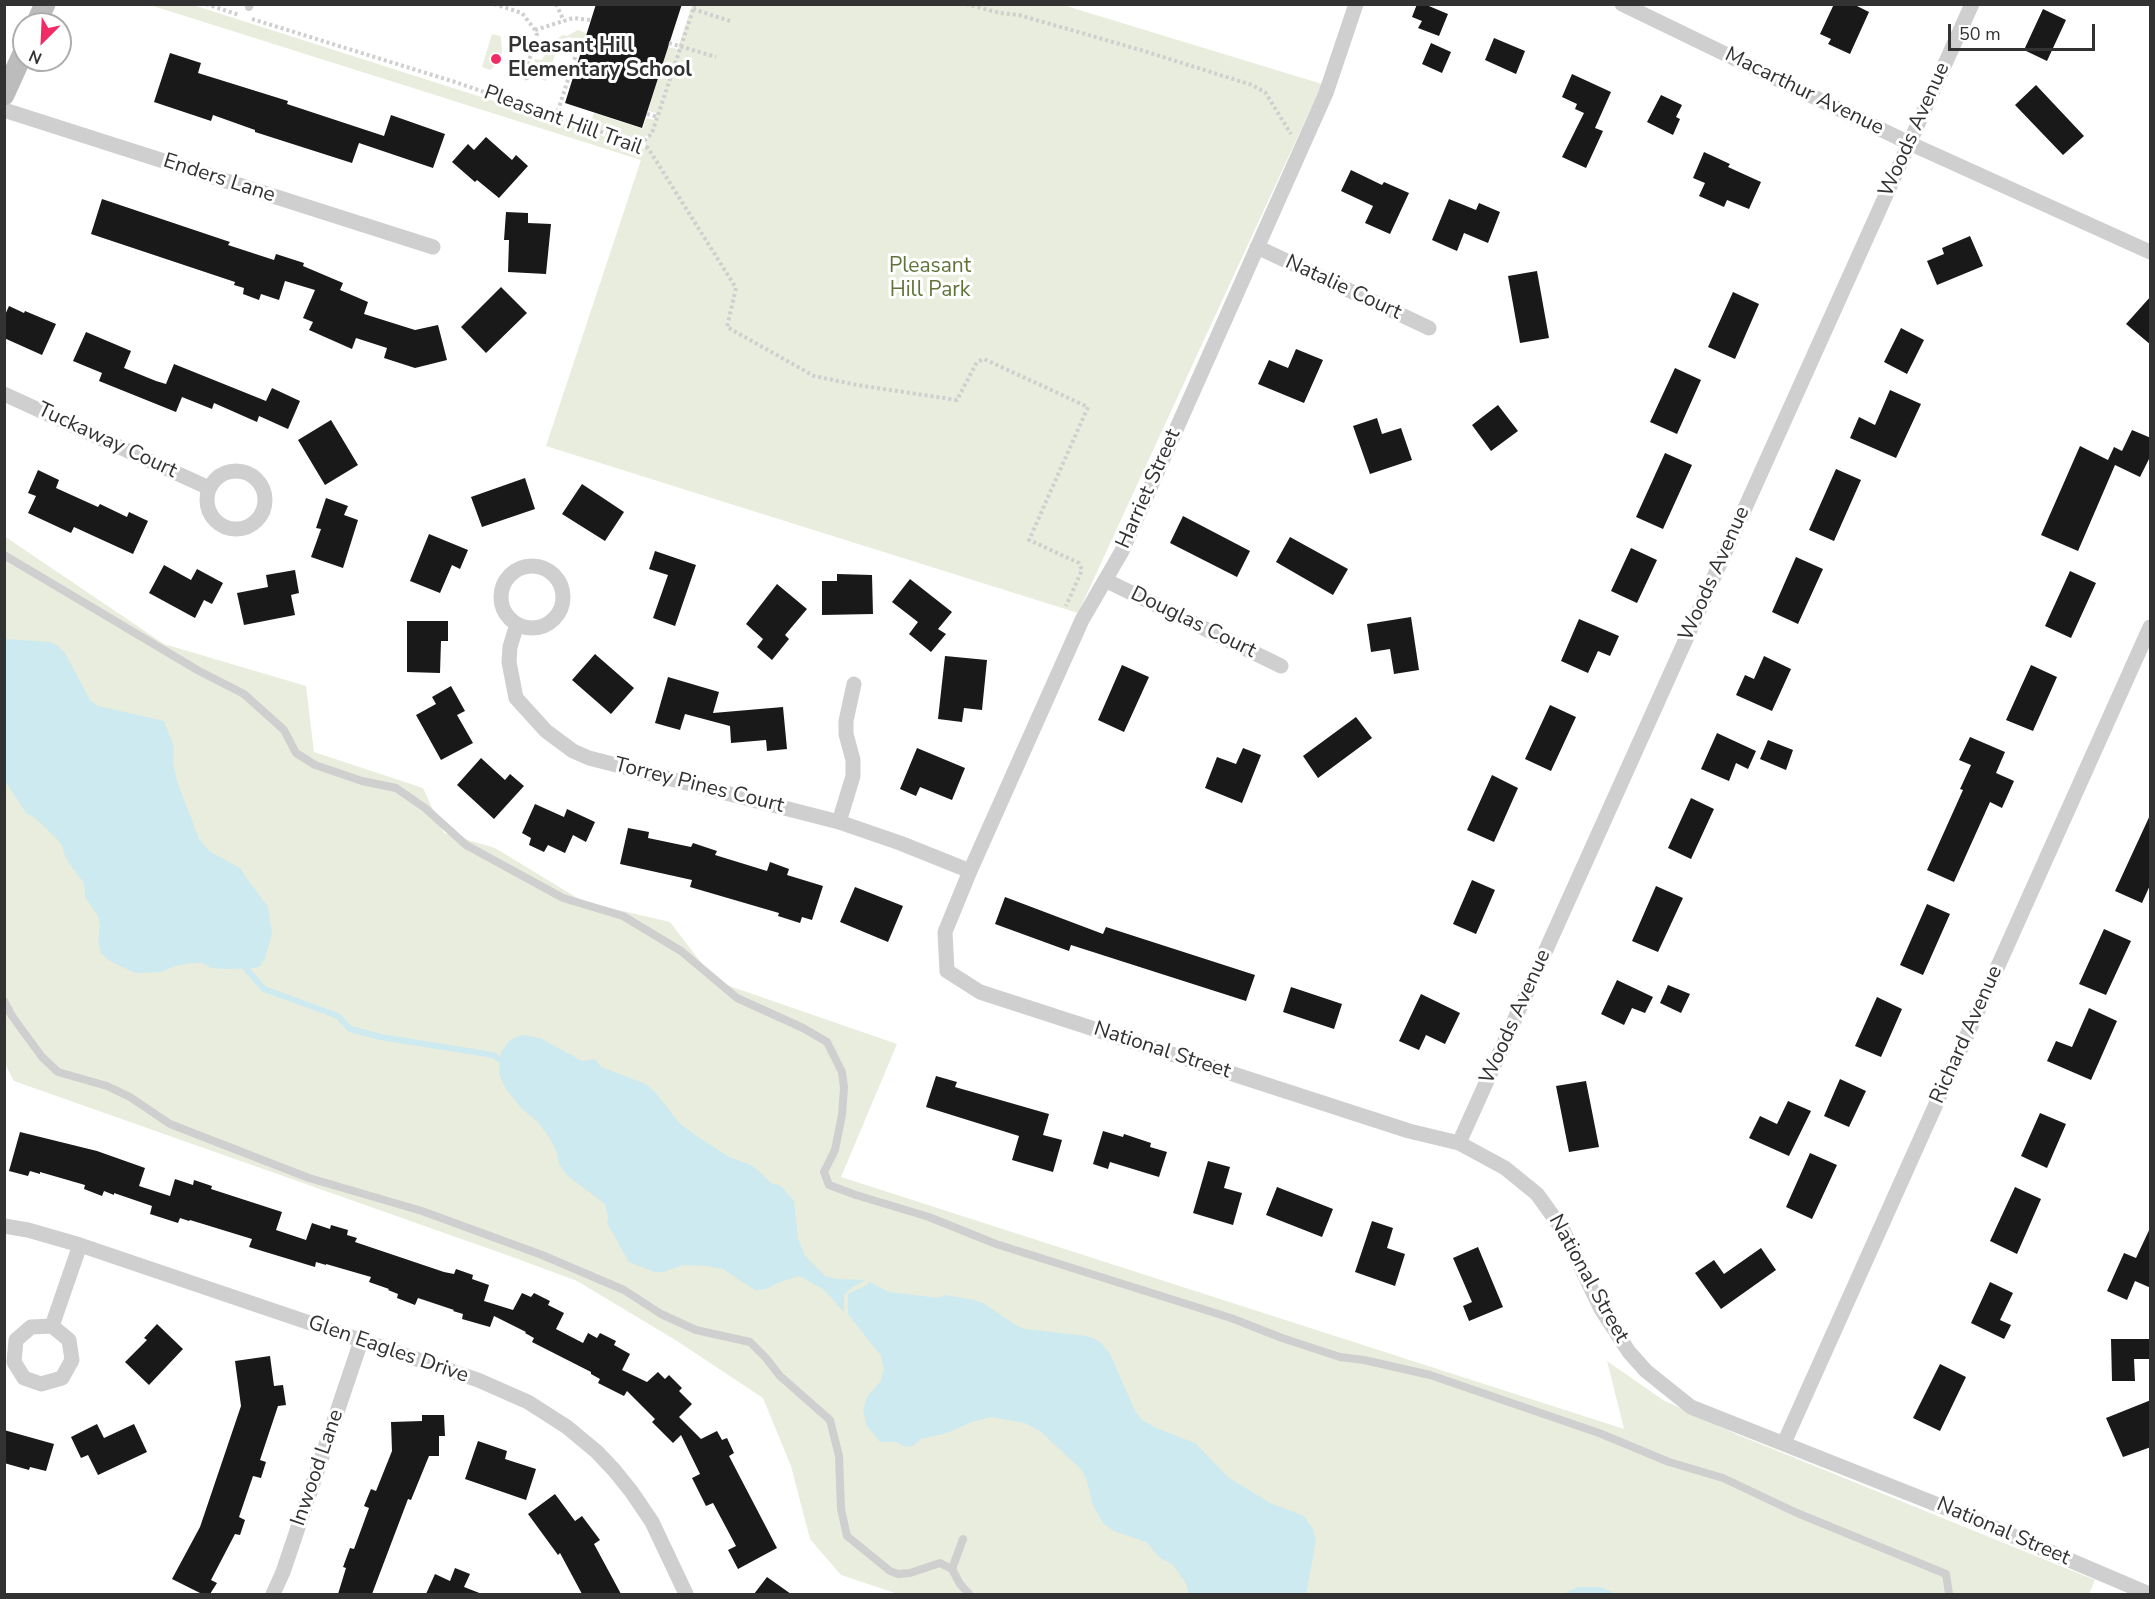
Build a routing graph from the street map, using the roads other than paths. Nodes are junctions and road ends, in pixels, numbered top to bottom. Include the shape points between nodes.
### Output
1 (1356, 4) edge
2 (1622, 4) edge
3 (1971, 4) edge
4 (14, 72) edge
5 (4, 95) edge
6 (4, 110) edge
7 (1909, 143) junction
8 (433, 247) dead end
9 (1257, 248) junction
10 (2151, 252) edge
11 (1429, 328) dead end
12 (4, 394) edge
13 (209, 488) dead end
14 (4, 555) edge
15 (1105, 580) junction
16 (517, 624) junction
17 (2151, 627) edge
18 (1281, 666) dead end
19 (855, 684) dead end
20 (839, 822) junction
21 (970, 871) junction
22 (947, 971) joint
23 (4, 1001) edge
24 (1460, 1143) junction
25 (4, 1226) edge
26 (80, 1245) junction
27 (52, 1326) dead end
28 (361, 1341) junction
29 (1784, 1443) junction
30 (963, 1539) dead end
31 (952, 1569) junction
32 (273, 1594) edge
33 (686, 1594) edge
34 (969, 1594) edge
35 (1949, 1594) edge
36 (2149, 1594) edge

1 - 9 street, Harriet Street via 1326,93
2 - 7 street, Macarthur Avenue
3 - 7 street, Woods Avenue
4 - 5 street
6 - 8 street, Enders Lane
7 - 10 street, Macarthur Avenue
7 - 24 street, Woods Avenue
9 - 11 street, Natalie Court
9 - 15 street, Harriet Street via 1122,551
12 - 13 street, Tuckaway Court
14 - 35 lane via 244,694 284,730 297,753 315,765 396,788 466,845 563,898 623,916 681,951 737,998 827,1042 842,1072 844,1088 835,1149 824,1172 829,1185 1340,1357 1430,1375 1599,1432 1669,1462 1723,1478 1808,1518 1946,1574
15 - 18 street, Douglas Court
15 - 21 street, Harriet Street via 1082,620
16 - 16 street via 527,628 548,624 562,608 562,587 549,570 530,565 511,573 505,581 501,590 503,610
16 - 20 street, Torrey Pines Court via 509,662 516,698 559,742 589,758
17 - 29 street, Richard Avenue
19 - 20 street via 846,721 853,776
20 - 21 street, Torrey Pines Court
21 - 22 street, Harriet Street via 945,932
22 - 24 street, National Street via 980,992 1409,1131
23 - 31 lane via 42,1058 58,1072 107,1086 170,1124 309,1178 422,1211 543,1255 624,1290 661,1314 696,1330 750,1342 780,1376 830,1420 847,1536 898,1574 940,1563
24 - 29 street, National Street via 1505,1168 1548,1208 1610,1325 1646,1371 1691,1407
25 - 26 street, Glen Eagles Drive
26 - 27 street
26 - 28 street, Glen Eagles Drive
28 - 32 street, Inwood Lane
28 - 33 street, Glen Eagles Drive via 507,1392 567,1427 597,1452 631,1491 656,1530
29 - 36 street, National Street
30 - 31 lane
31 - 34 lane

